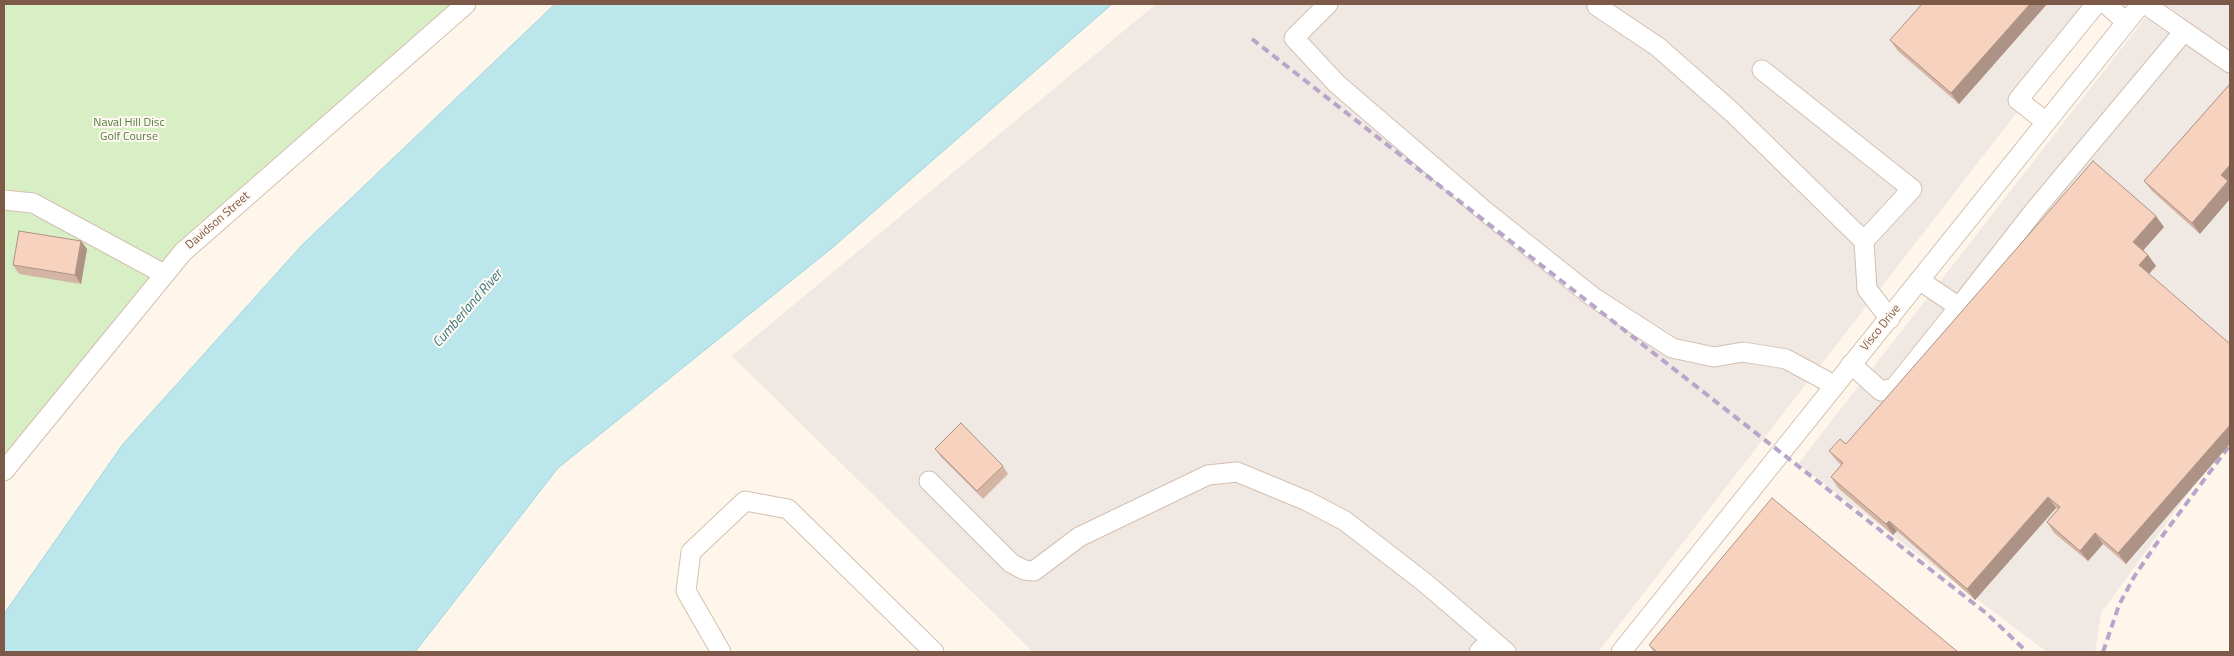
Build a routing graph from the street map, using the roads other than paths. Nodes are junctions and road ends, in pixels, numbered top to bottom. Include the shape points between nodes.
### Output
1 (466, 4) edge
2 (1328, 4) edge
3 (1598, 4) edge
4 (2096, 4) edge
5 (2106, 4) edge
6 (2140, 4) edge
7 (2145, 4) edge
8 (2126, 22) junction
9 (2178, 27) junction
10 (2230, 63) edge
11 (1762, 70) dead end
12 (2046, 122) junction
13 (4, 200) edge
14 (1864, 241) junction
15 (164, 274) junction
16 (1919, 280) junction
17 (1959, 307) junction
18 (1890, 319) junction
19 (1851, 364) junction
20 (1834, 385) junction
21 (4, 471) edge
22 (929, 481) dead end
23 (1485, 646) edge
24 (721, 652) edge
25 (934, 652) edge
26 (1506, 652) edge
27 (1621, 652) edge

1 - 15 street, Davidson Street via 183,252
2 - 20 street via 1294,38 1337,84 1486,212 1593,297 1672,348 1714,357 1744,352 1786,358
3 - 14 street via 1658,47 1733,113
4 - 12 street via 2018,100
5 - 8 street
6 - 8 street, Visco Drive
7 - 9 street
8 - 12 street, Visco Drive
9 - 10 street
9 - 17 street via 2180,35
11 - 14 street via 1912,189
12 - 16 street, Visco Drive
13 - 15 street via 33,203
14 - 18 street via 1867,289
15 - 21 street, Davidson Street
16 - 17 street
16 - 18 street, Visco Drive
17 - 19 street via 1894,388 1881,391
18 - 19 street, Visco Drive
19 - 20 street, Visco Drive
20 - 27 street, Visco Drive
22 - 23 street via 1011,563 1034,571 1088,533 1208,475 1238,472 1345,521 1424,582
23 - 26 street
24 - 25 street via 686,591 690,552 745,501 788,509

